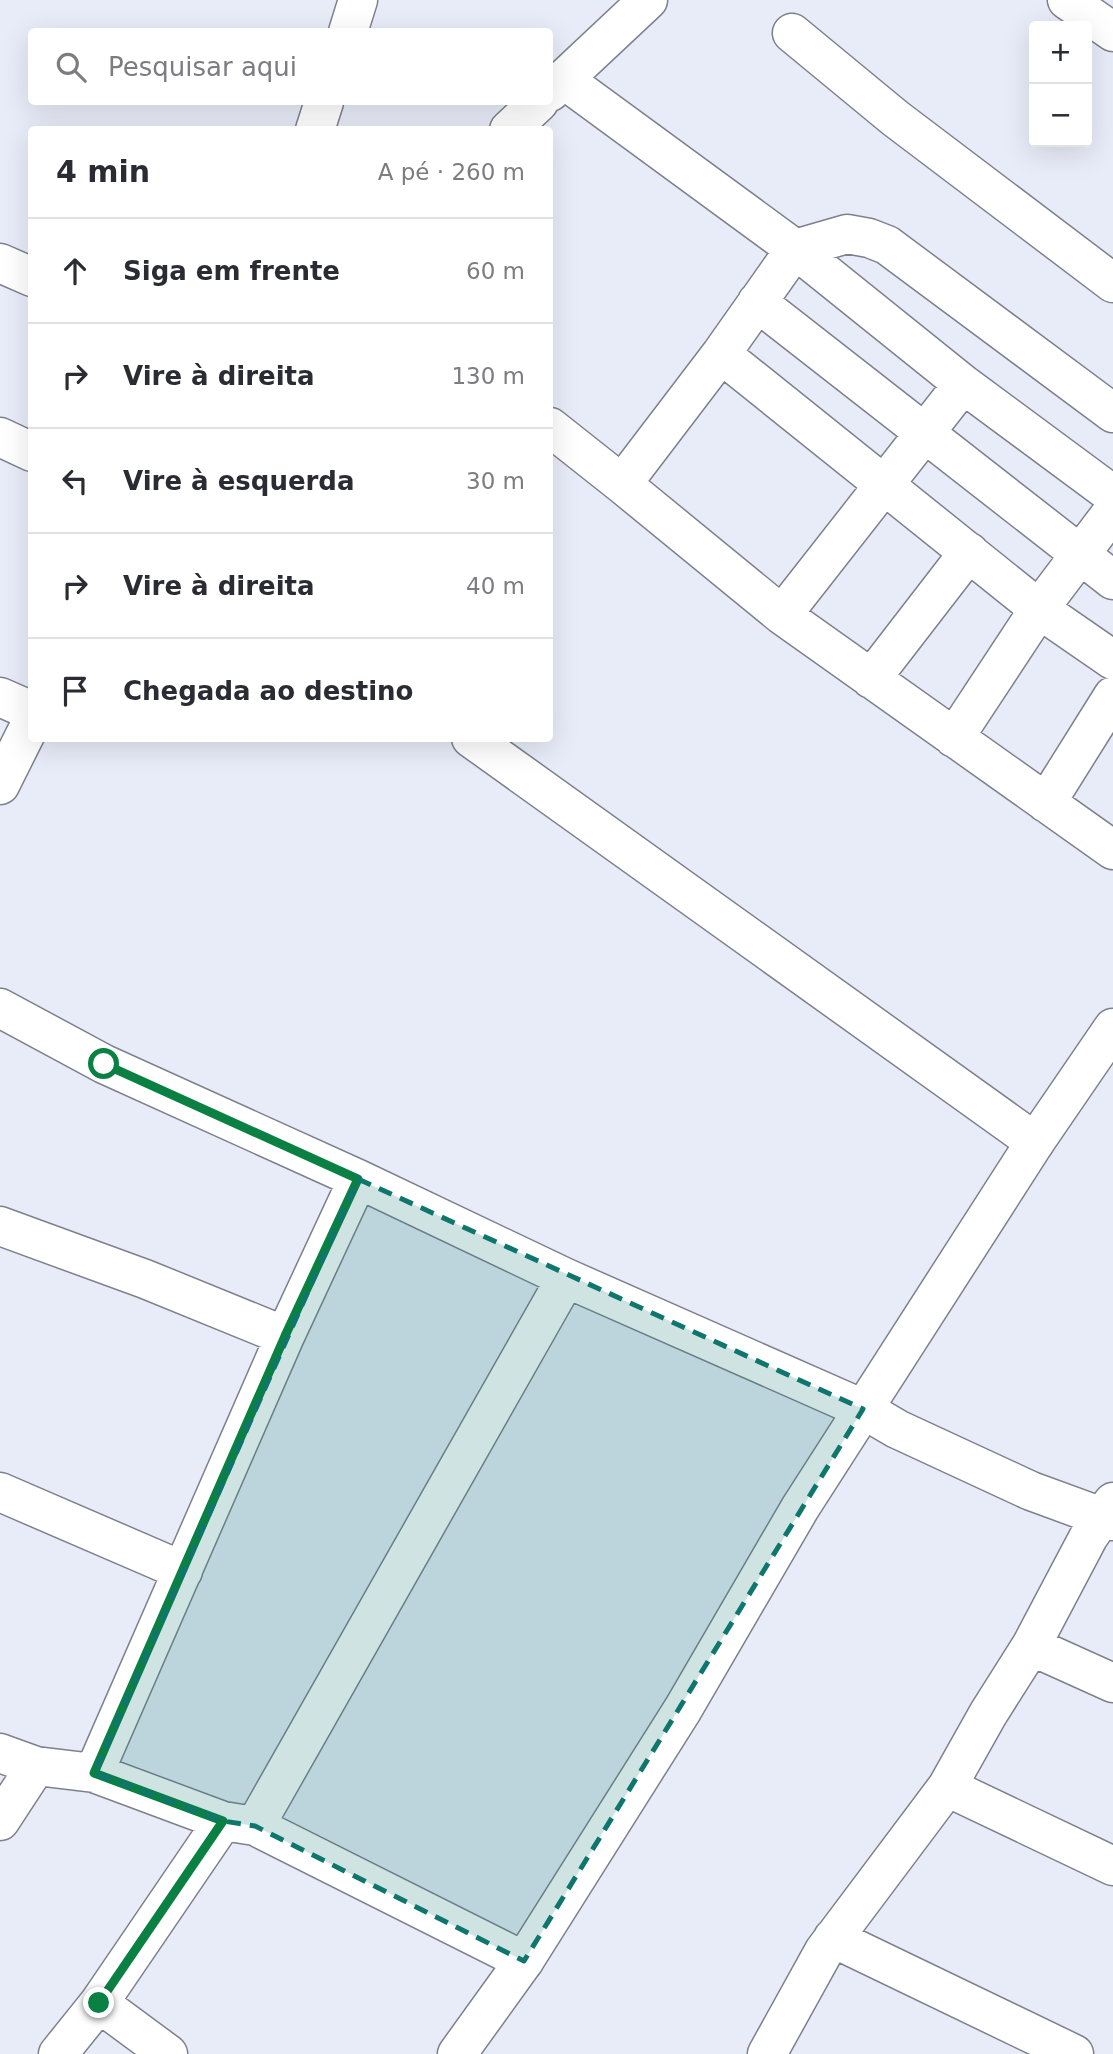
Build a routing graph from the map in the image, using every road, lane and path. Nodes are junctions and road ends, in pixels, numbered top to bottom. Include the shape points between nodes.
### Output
1 (358, 0) edge
2 (648, 0) edge
3 (1067, 0) edge
4 (349, 28) edge
5 (1113, 32) edge
6 (792, 33) dead end
7 (553, 89) edge
8 (553, 92) edge
9 (323, 105) edge
10 (536, 105) edge
11 (316, 126) edge
12 (513, 126) edge
13 (795, 249) junction
14 (0, 263) edge
15 (28, 275) edge
16 (1112, 281) edge
17 (757, 302) junction
18 (720, 354) junction
19 (963, 384) junction
20 (1113, 413) edge
21 (553, 429) edge
22 (924, 432) junction
23 (0, 437) edge
24 (28, 451) edge
25 (884, 483) junction
26 (622, 484) junction
27 (1113, 495) edge
28 (1113, 511) edge
29 (969, 552) junction
30 (1080, 555) junction
31 (1113, 580) edge
32 (1039, 609) junction
33 (782, 615) junction
34 (1113, 660) edge
35 (871, 679) junction
36 (1113, 696) edge
37 (0, 697) edge
38 (28, 709) edge
39 (28, 729) edge
40 (954, 738) junction
41 (477, 742) edge
42 (0, 785) edge
43 (1046, 803) junction
44 (1113, 850) edge
45 (0, 1009) edge
46 (1113, 1028) edge
47 (1035, 1142) junction
48 (358, 1179) junction
49 (0, 1226) edge
50 (566, 1279) junction
51 (285, 1336) junction
52 (863, 1409) junction
53 (0, 1492) edge
54 (1110, 1513) edge
55 (183, 1571) junction
56 (1031, 1646) junction
57 (1113, 1683) edge
58 (0, 1753) edge
59 (36, 1766) junction
60 (94, 1773) junction
61 (947, 1787) junction
62 (0, 1821) edge
63 (239, 1823) junction
64 (1113, 1866) edge
65 (833, 1938) junction
66 (524, 1961) junction
67 (99, 2003) junction
68 (58, 2054) edge
69 (168, 2054) edge
70 (457, 2054) edge
71 (767, 2054) edge
72 (1074, 2054) edge

1 - 4 street
2 - 7 street
3 - 5 street
6 - 16 street via 904,125
8 - 13 street
9 - 11 street
10 - 12 street
13 - 17 street
13 - 19 street
13 - 20 street via 847,234 887,245
14 - 15 street
17 - 18 street
17 - 22 street
18 - 25 street
18 - 26 street
19 - 22 street
19 - 27 street
21 - 26 street
22 - 25 street
22 - 30 street
23 - 24 street
25 - 29 street
25 - 33 street
26 - 33 street
28 - 30 street
29 - 32 street
29 - 35 street
30 - 31 street
30 - 32 street
32 - 34 street
32 - 40 street
33 - 35 street
35 - 40 street
36 - 43 street
37 - 38 street
39 - 42 street
40 - 43 street
41 - 47 street
43 - 44 street
45 - 48 street via 104,1064
46 - 47 street
47 - 52 street
48 - 50 street
48 - 51 street
49 - 51 street
50 - 52 street
50 - 63 street
51 - 55 street
52 - 54 street via 1031,1491
52 - 66 street via 683,1709
53 - 55 street
54 - 56 street via 1089,1536
55 - 60 street
56 - 57 street
56 - 61 street
58 - 59 street
59 - 60 street
59 - 62 street
60 - 63 street
61 - 64 street
61 - 65 street
63 - 66 street
63 - 67 street
65 - 71 street
65 - 72 street
66 - 70 street
67 - 68 street
67 - 69 street

